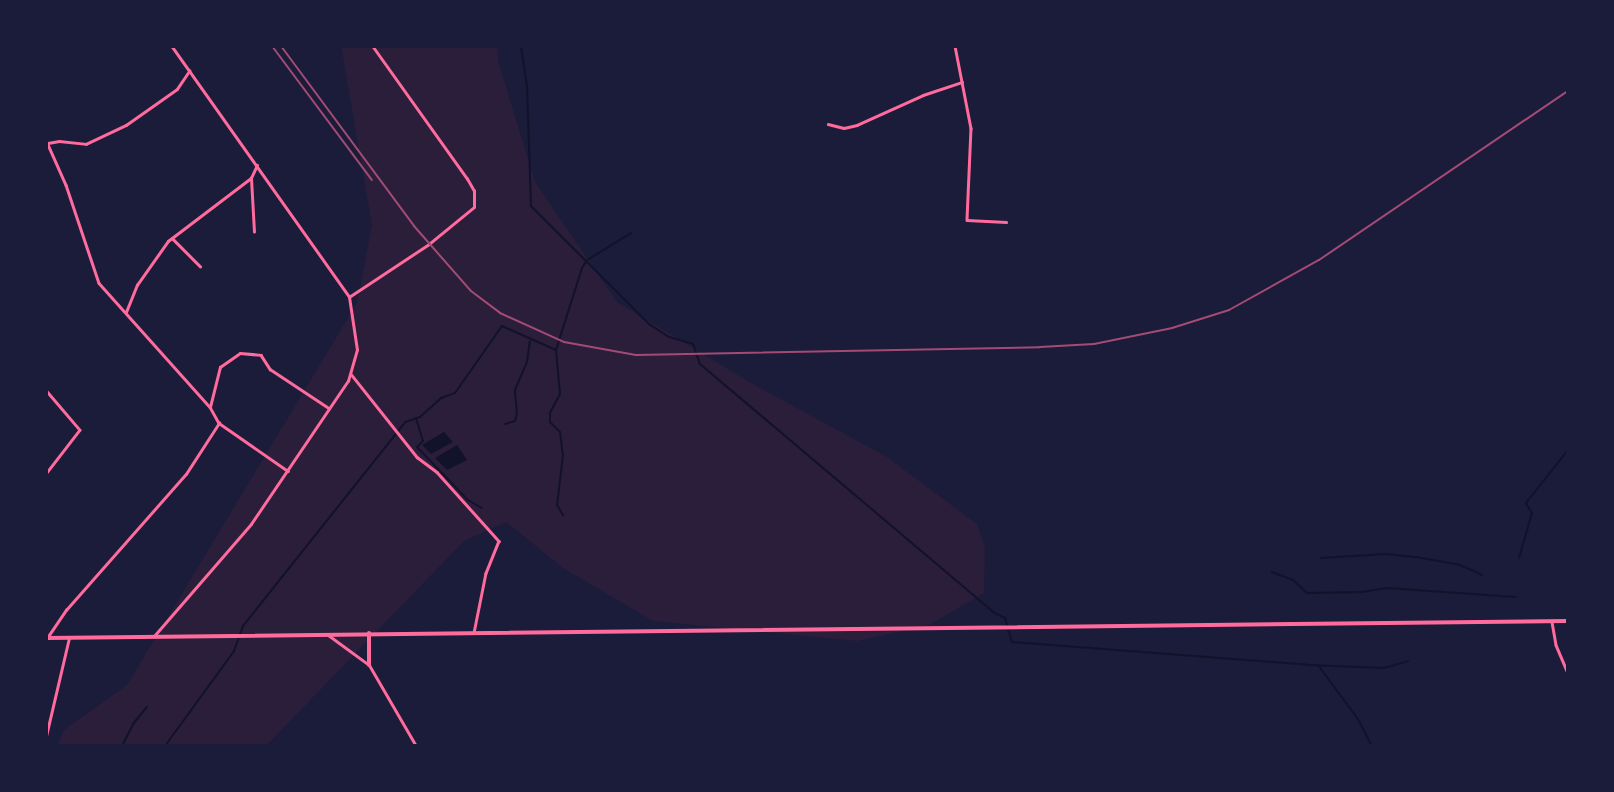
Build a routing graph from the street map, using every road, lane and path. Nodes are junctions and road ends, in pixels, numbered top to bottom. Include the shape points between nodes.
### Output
1 (171, 46) edge
2 (372, 46) edge
3 (955, 46) edge
4 (189, 71) junction
5 (962, 82) junction
6 (828, 124) dead end
7 (47, 142) edge
8 (257, 165) junction
9 (251, 178) junction
10 (1006, 222) dead end
11 (254, 232) dead end
12 (172, 238) junction
13 (200, 266) dead end
14 (349, 297) junction
15 (126, 312) junction
16 (351, 374) junction
17 (46, 390) edge
18 (210, 407) junction
19 (330, 408) junction
20 (219, 423) junction
21 (288, 471) junction
22 (46, 474) edge
23 (1568, 621) edge
24 (1552, 622) junction
25 (369, 633) junction
26 (474, 634) junction
27 (327, 635) junction
28 (153, 637) junction
29 (46, 638) edge
30 (69, 638) junction
31 (369, 665) junction
32 (1568, 673) edge
33 (46, 736) edge
34 (416, 746) edge

1 - 4 street
2 - 14 street via 467,179 474,191 474,207 431,243
3 - 5 street
4 - 7 street via 177,89 126,125 86,144
4 - 8 street
5 - 6 street via 923,95 857,125 844,128
5 - 10 street via 972,150 967,220
7 - 15 street via 66,185 94,274
8 - 9 street
8 - 14 street
9 - 11 street
9 - 12 street
12 - 13 street
12 - 15 street via 137,285
14 - 16 street via 357,350
15 - 18 street
16 - 19 street
16 - 26 street via 417,457 437,472 499,541 486,573
17 - 22 street via 80,430
18 - 19 street via 220,367 240,353 261,355 270,369
18 - 20 street
19 - 21 street
20 - 21 street
20 - 29 street via 186,474 72,603
21 - 28 street via 218,565
23 - 24 main road
24 - 26 main road
24 - 32 street via 1556,645
25 - 26 main road
25 - 27 main road
25 - 31 main road
27 - 28 main road
27 - 31 street
28 - 30 main road
29 - 30 main road
30 - 33 street
31 - 34 street

